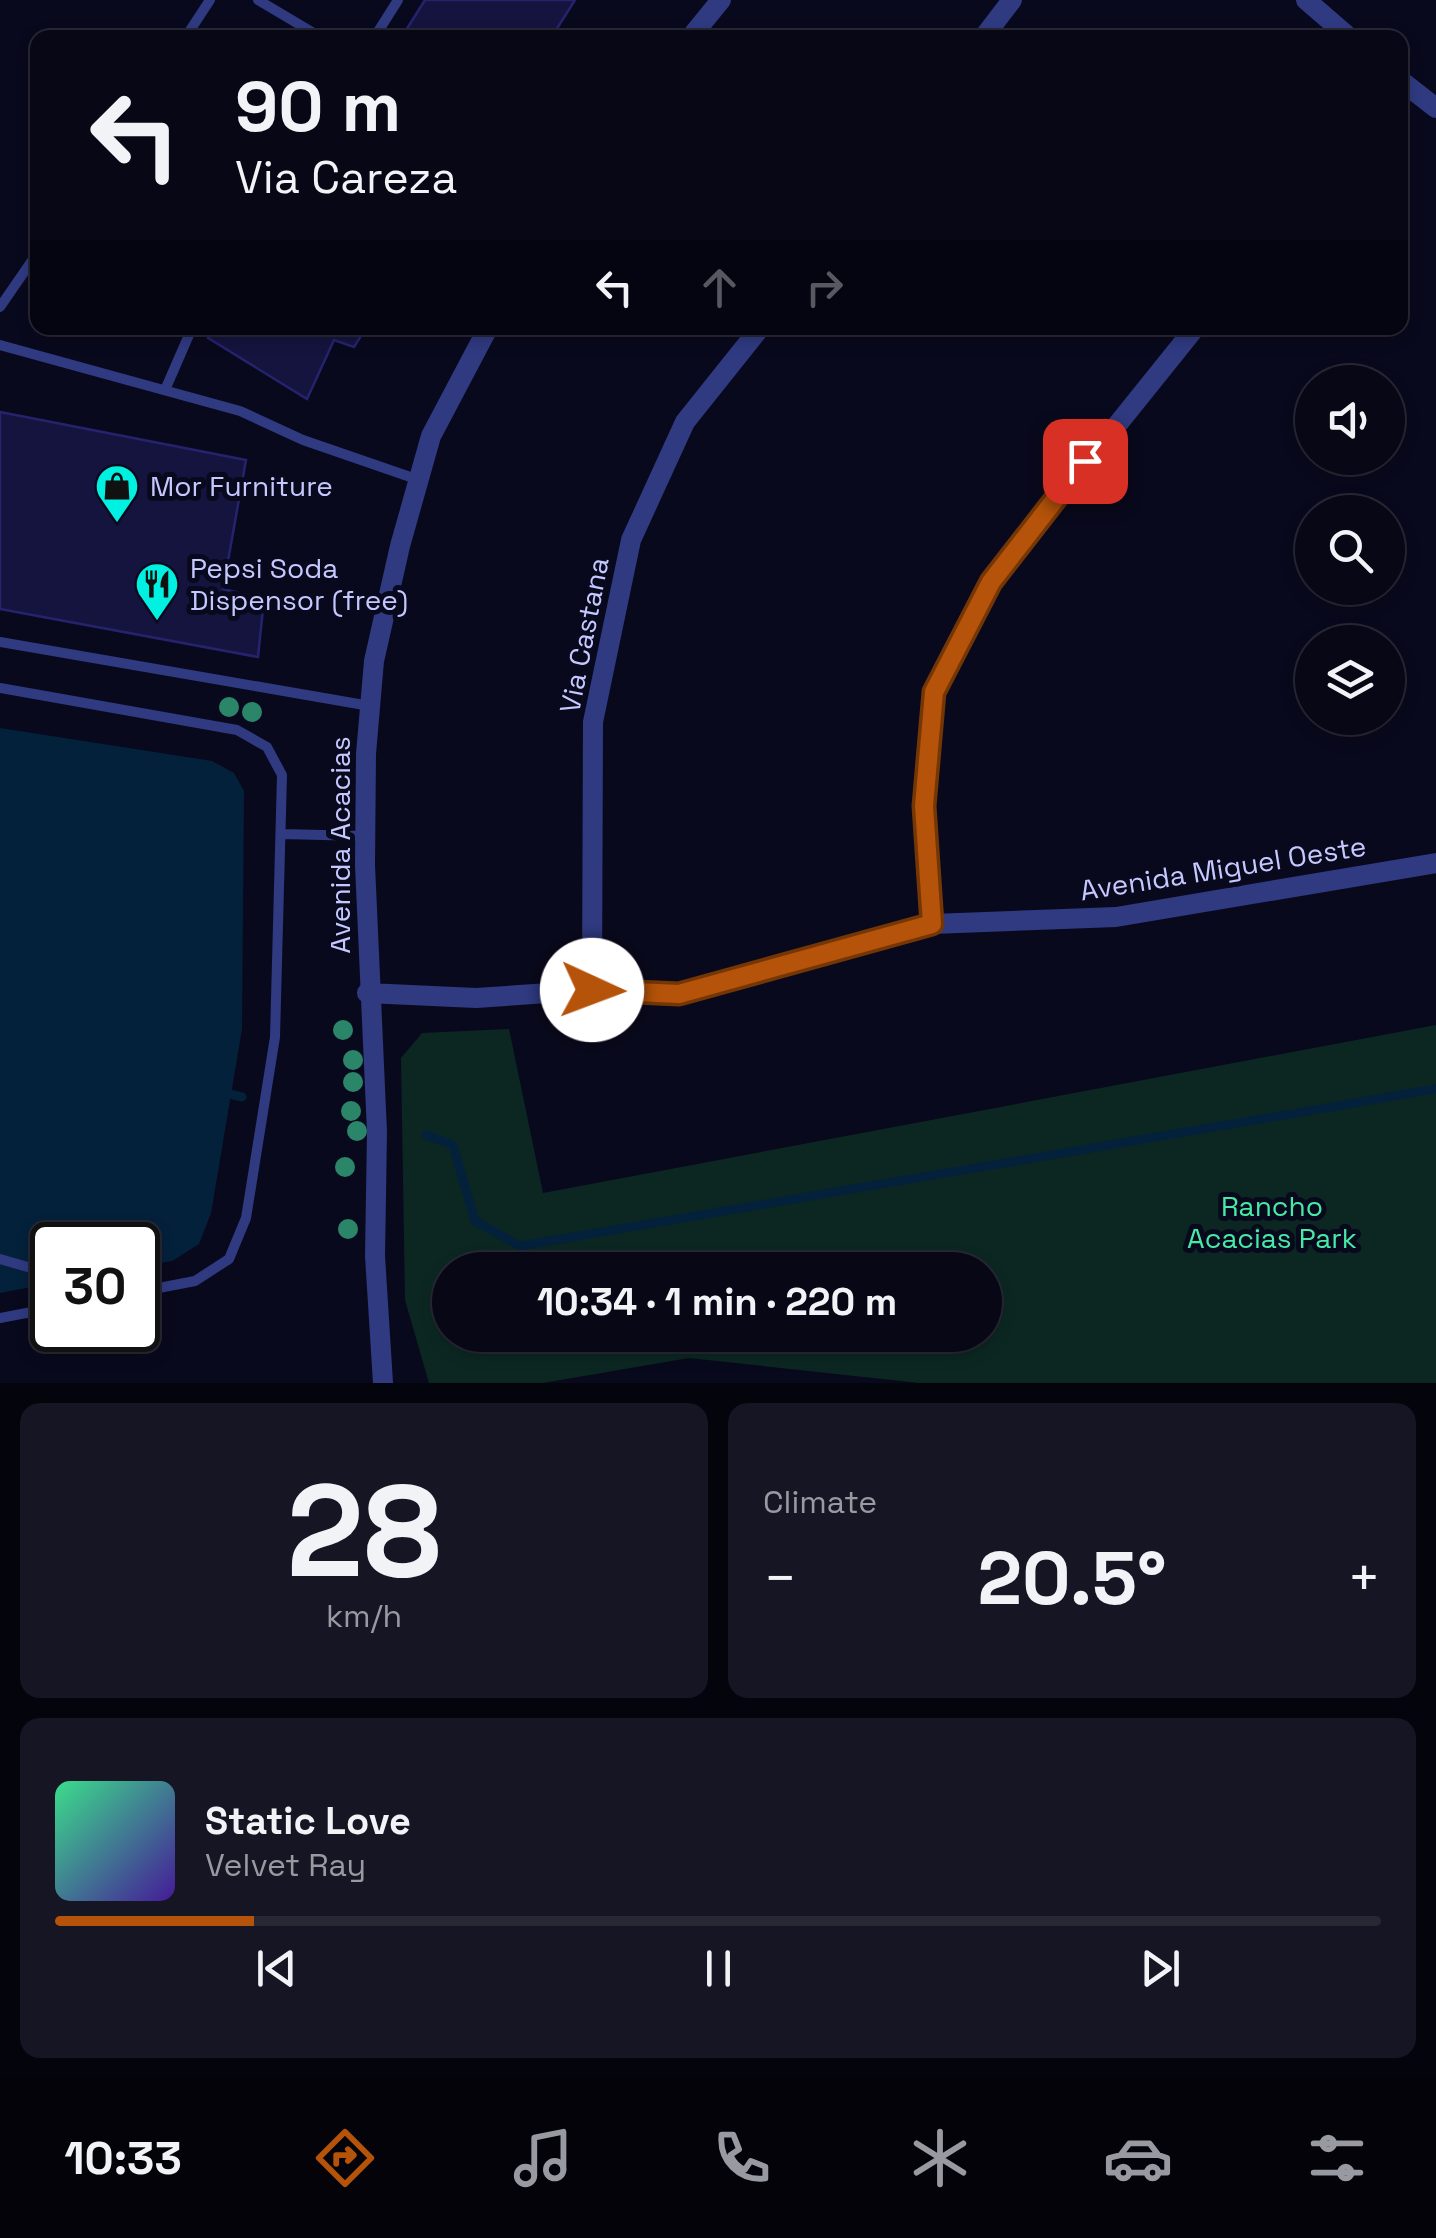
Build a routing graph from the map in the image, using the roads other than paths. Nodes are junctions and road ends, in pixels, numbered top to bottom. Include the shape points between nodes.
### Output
1 (210, 0) edge
2 (258, 0) edge
3 (398, 0) edge
4 (721, 0) edge
5 (1012, 0) edge
6 (1306, 0) edge
7 (190, 30) edge
8 (309, 30) edge
9 (379, 30) edge
10 (697, 30) edge
11 (989, 30) edge
12 (1341, 30) edge
13 (1408, 86) edge
14 (1436, 108) edge
15 (30, 264) edge
16 (0, 307) edge
17 (189, 335) edge
18 (484, 335) edge
19 (754, 335) edge
20 (1190, 335) edge
21 (0, 344) edge
22 (165, 390) junction
23 (419, 480) junction
24 (0, 642) edge
25 (0, 688) edge
26 (370, 706) junction
27 (280, 834) junction
28 (365, 836) junction
29 (1436, 863) edge
30 (932, 924) junction
31 (592, 990) junction
32 (368, 993) junction
33 (0, 1258) edge
34 (30, 1267) edge
35 (160, 1288) edge
36 (30, 1312) edge
37 (0, 1318) edge
38 (383, 1383) edge

1 - 7 lane
2 - 8 lane
3 - 9 lane
4 - 10 street
5 - 11 street
6 - 12 street
13 - 14 street
15 - 16 lane
17 - 22 lane
18 - 23 street, Avenida Acacias via 432,436
19 - 31 street, Via Castana via 685,422 631,540 593,722
20 - 30 street via 991,582 934,692 924,806
21 - 22 lane
22 - 23 lane via 240,411
23 - 26 street, Avenida Acacias via 374,661
24 - 26 lane
25 - 27 lane via 237,730 267,747 282,775
26 - 28 street, Avenida Acacias
27 - 28 lane
27 - 35 lane via 275,1037 246,1218 230,1259 195,1281
28 - 32 street, Avenida Acacias
29 - 30 street, Avenida Miguel Oeste via 1116,917
30 - 31 street, Avenida Miguel Oeste via 679,994
31 - 32 street, Avenida Miguel Oeste via 476,998
32 - 38 street, Avenida Acacias
33 - 34 lane
36 - 37 lane

